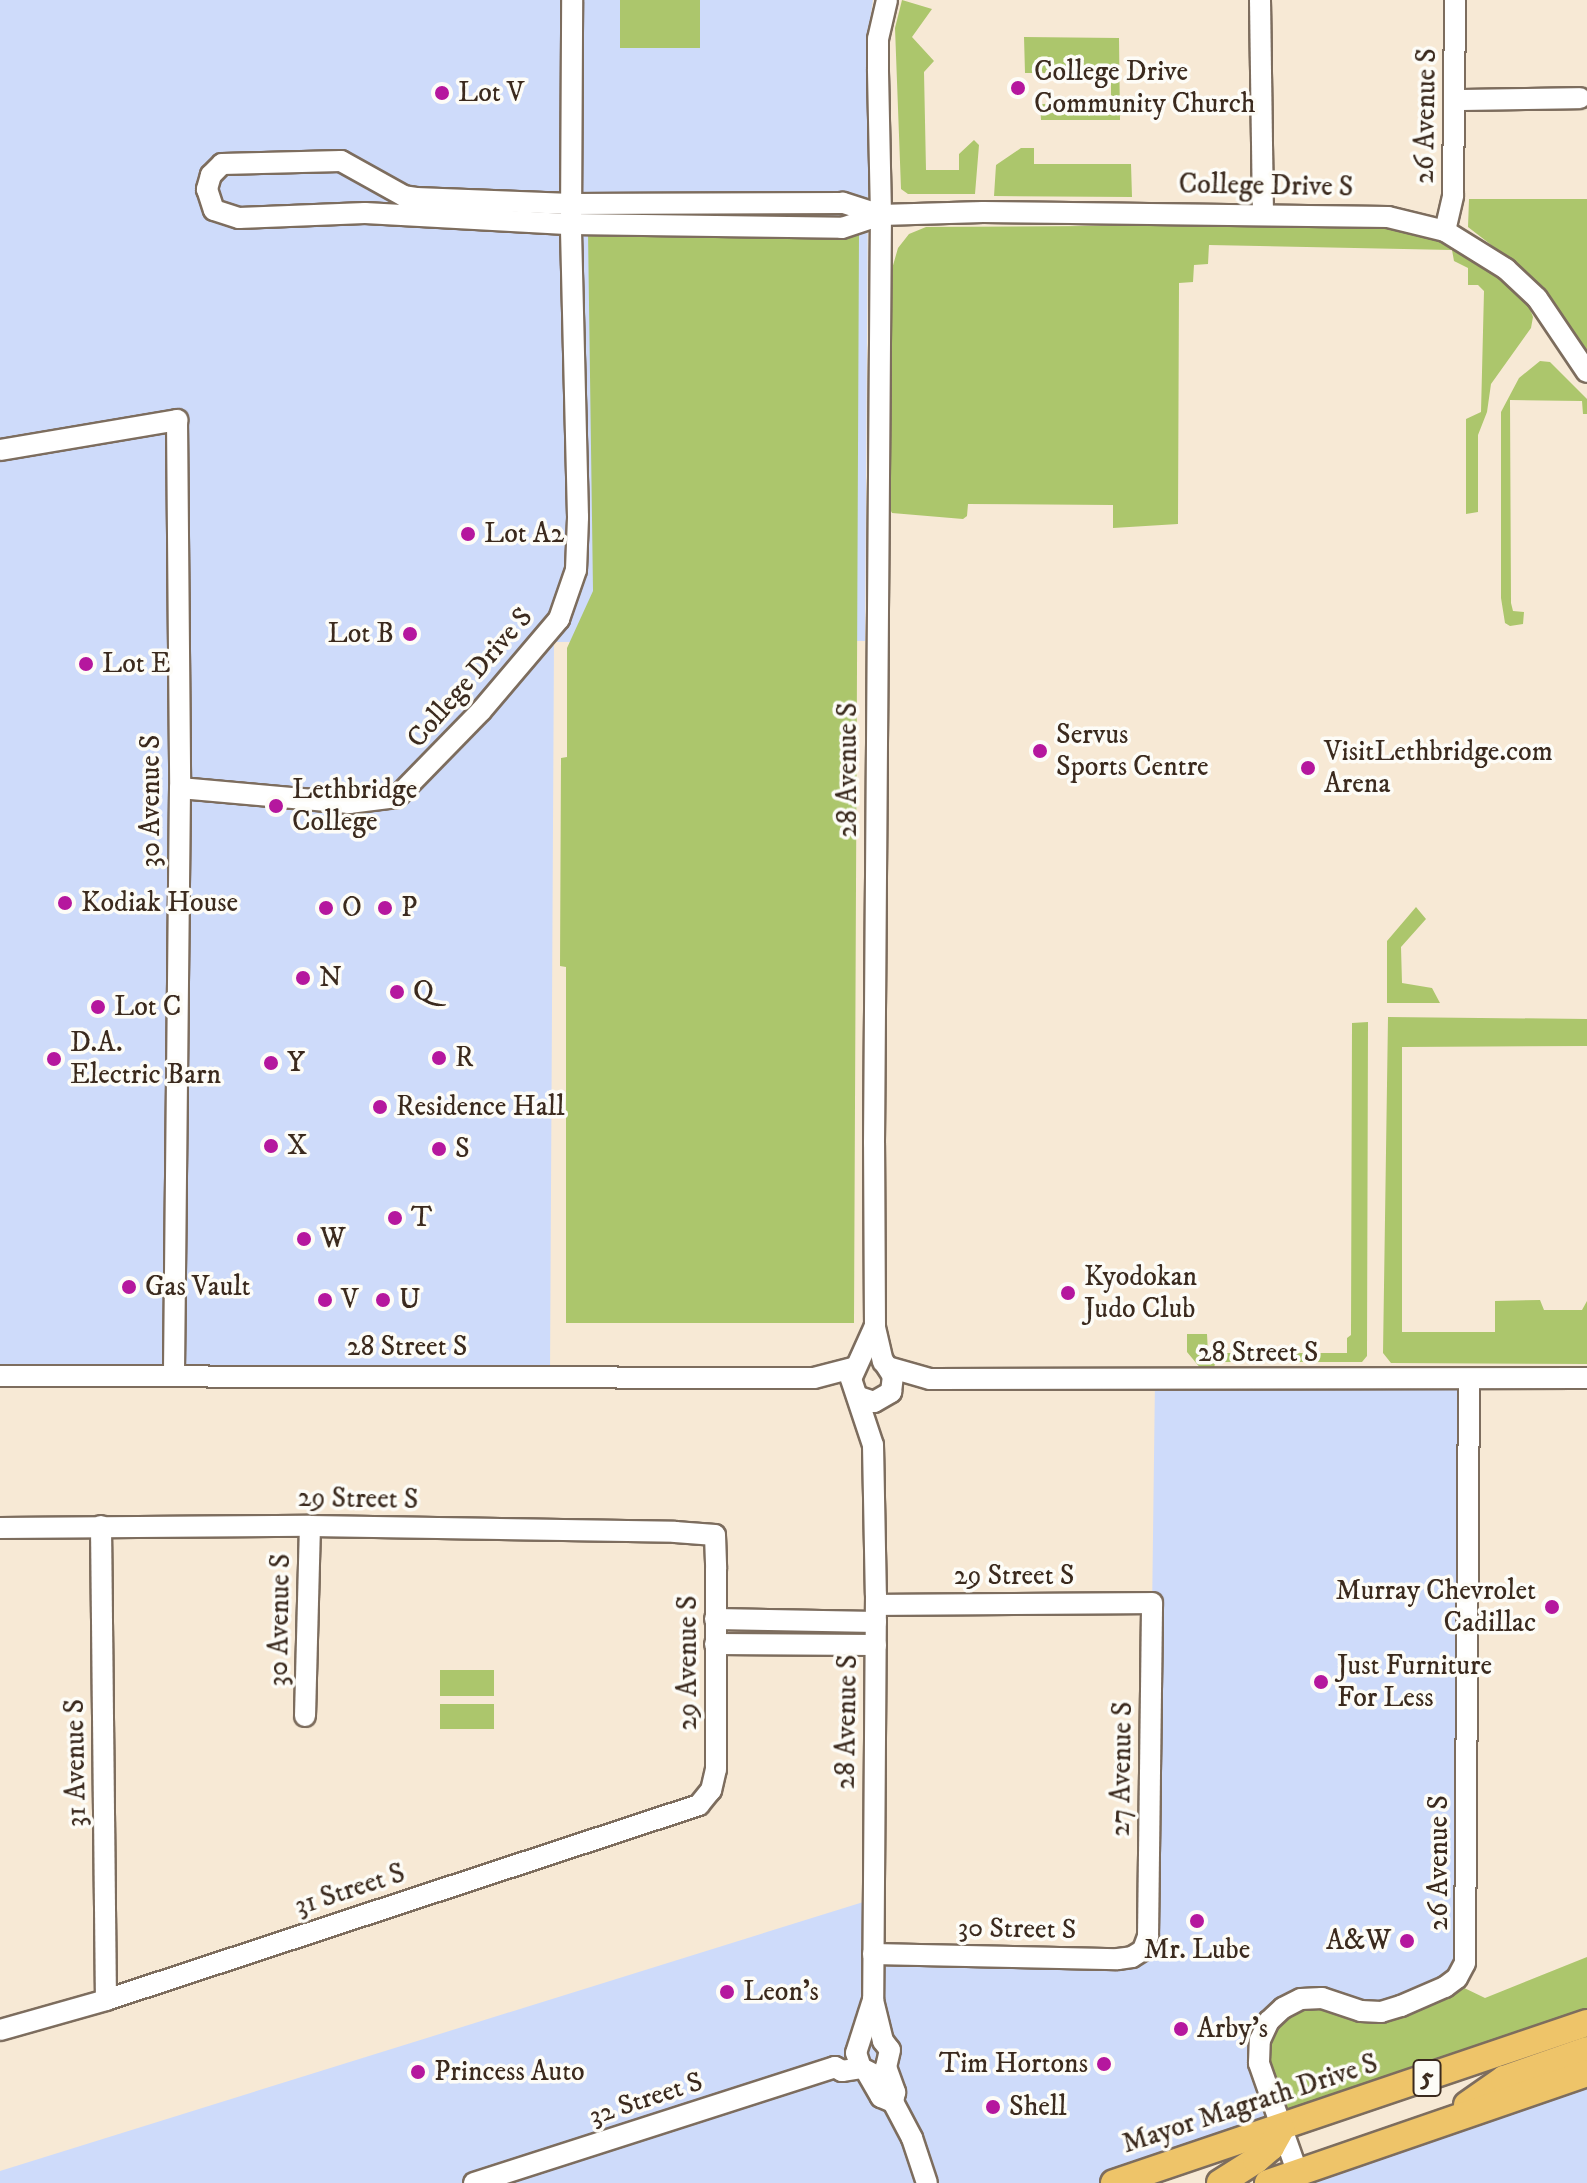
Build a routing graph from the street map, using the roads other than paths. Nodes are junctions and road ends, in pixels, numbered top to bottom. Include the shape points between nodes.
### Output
1 (572, 0) edge
2 (887, 0) edge
3 (1260, 0) edge
4 (1455, 0) edge
5 (1580, 98) dead end
6 (1456, 100) junction
7 (372, 178) junction
8 (365, 213) junction
9 (1263, 213) junction
10 (571, 214) junction
11 (881, 215) junction
12 (1445, 231) junction
13 (1587, 372) edge
14 (0, 450) edge
15 (180, 788) junction
16 (875, 1326) junction
17 (886, 1364) junction
18 (858, 1365) junction
19 (174, 1374) junction
20 (0, 1376) edge
21 (814, 1378) junction
22 (1587, 1378) edge
23 (930, 1379) junction
24 (1469, 1380) junction
25 (856, 1393) junction
26 (889, 1394) junction
27 (873, 1445) junction
28 (101, 1526) junction
29 (310, 1526) junction
30 (0, 1528) edge
31 (715, 1535) joint
32 (1152, 1603) joint
33 (876, 1614) junction
34 (715, 1619) junction
35 (715, 1644) junction
36 (876, 1645) junction
37 (305, 1716) dead end
38 (711, 1790) joint
39 (1148, 1936) joint
40 (873, 1954) junction
41 (106, 2000) junction
42 (873, 2000) junction
43 (1582, 2024) edge
44 (0, 2030) edge
45 (866, 2060) junction
46 (1586, 2068) edge
47 (1281, 2129) junction
48 (1154, 2170) junction
49 (1298, 2174) junction
50 (474, 2183) edge
51 (927, 2183) edge
52 (1114, 2183) edge
53 (1126, 2183) edge
54 (1220, 2183) edge
55 (1268, 2183) edge

1 - 10 street, College Drive S
2 - 11 street, 28 Avenue S via 878,39
3 - 9 street
4 - 6 street, 26 Avenue S
5 - 6 street
6 - 12 street, 26 Avenue S via 1453,195
7 - 8 street
7 - 8 street, College Drive S via 341,161 239,162 222,164 207,189 214,210 231,218
7 - 10 street, College Drive S via 404,196
8 - 10 street, College Drive S
9 - 11 street, College Drive S
9 - 12 street, College Drive S via 1388,217
10 - 11 street, College Drive S via 843,203
10 - 15 street, College Drive S via 577,543 576,570 559,619 481,711 397,797 349,803
11 - 16 street, 28 Avenue S
12 - 13 street, College Drive S via 1506,269 1537,298
14 - 15 street, 30 Avenue S via 177,420
15 - 19 street, 30 Avenue S
16 - 17 street
16 - 18 street
17 - 18 street via 874,1359
17 - 23 street
17 - 26 street via 893,1376
18 - 21 street
18 - 25 street via 851,1379
19 - 20 street, 28 Street S
19 - 21 street, 28 Street S
21 - 25 street
22 - 24 street, 28 Street S
23 - 24 street, 28 Street S
23 - 26 street
24 - 47 street, 26 Avenue S via 1465,1963 1457,1978 1432,1996 1391,2009 1361,2011 1322,1998 1301,1999 1281,2010 1260,2040 1259,2063
25 - 26 street via 874,1402
25 - 27 street
26 - 27 street
27 - 33 street, 28 Avenue S
28 - 29 street, 29 Street S
28 - 30 street, 29 Street S
28 - 41 street, 31 Avenue S
29 - 31 street, 29 Street S
29 - 37 street, 30 Avenue S
31 - 34 street, 29 Avenue S
32 - 33 street, 29 Street S
32 - 39 street, 27 Avenue S
33 - 34 street, 29 Street S
33 - 36 street, 28 Avenue S
34 - 35 street, 29 Avenue S
35 - 36 street
35 - 38 street, 29 Avenue S via 716,1769
36 - 40 street, 28 Avenue S
38 - 41 street, 31 Street S via 699,1805
39 - 40 street, 30 Street S via 1143,1950 1118,1959
40 - 42 street, 28 Avenue S
41 - 44 street, 31 Street S
42 - 45 street, 28 Avenue S via 866,2014
42 - 45 street, 28 Avenue S via 883,2041 872,2038
43 - 47 main road, Mayor Magrath Drive S / 5
45 - 50 street, 32 Street S
45 - 51 street, 28 Avenue S via 895,2092 893,2102
46 - 49 main road, 5
47 - 48 main road, Mayor Magrath Drive S / 5
47 - 49 street, 26 Avenue S
47 - 54 main road via 1271,2147
48 - 52 main road, Mayor Magrath Drive S / 5
48 - 53 main road
49 - 55 main road, 5

